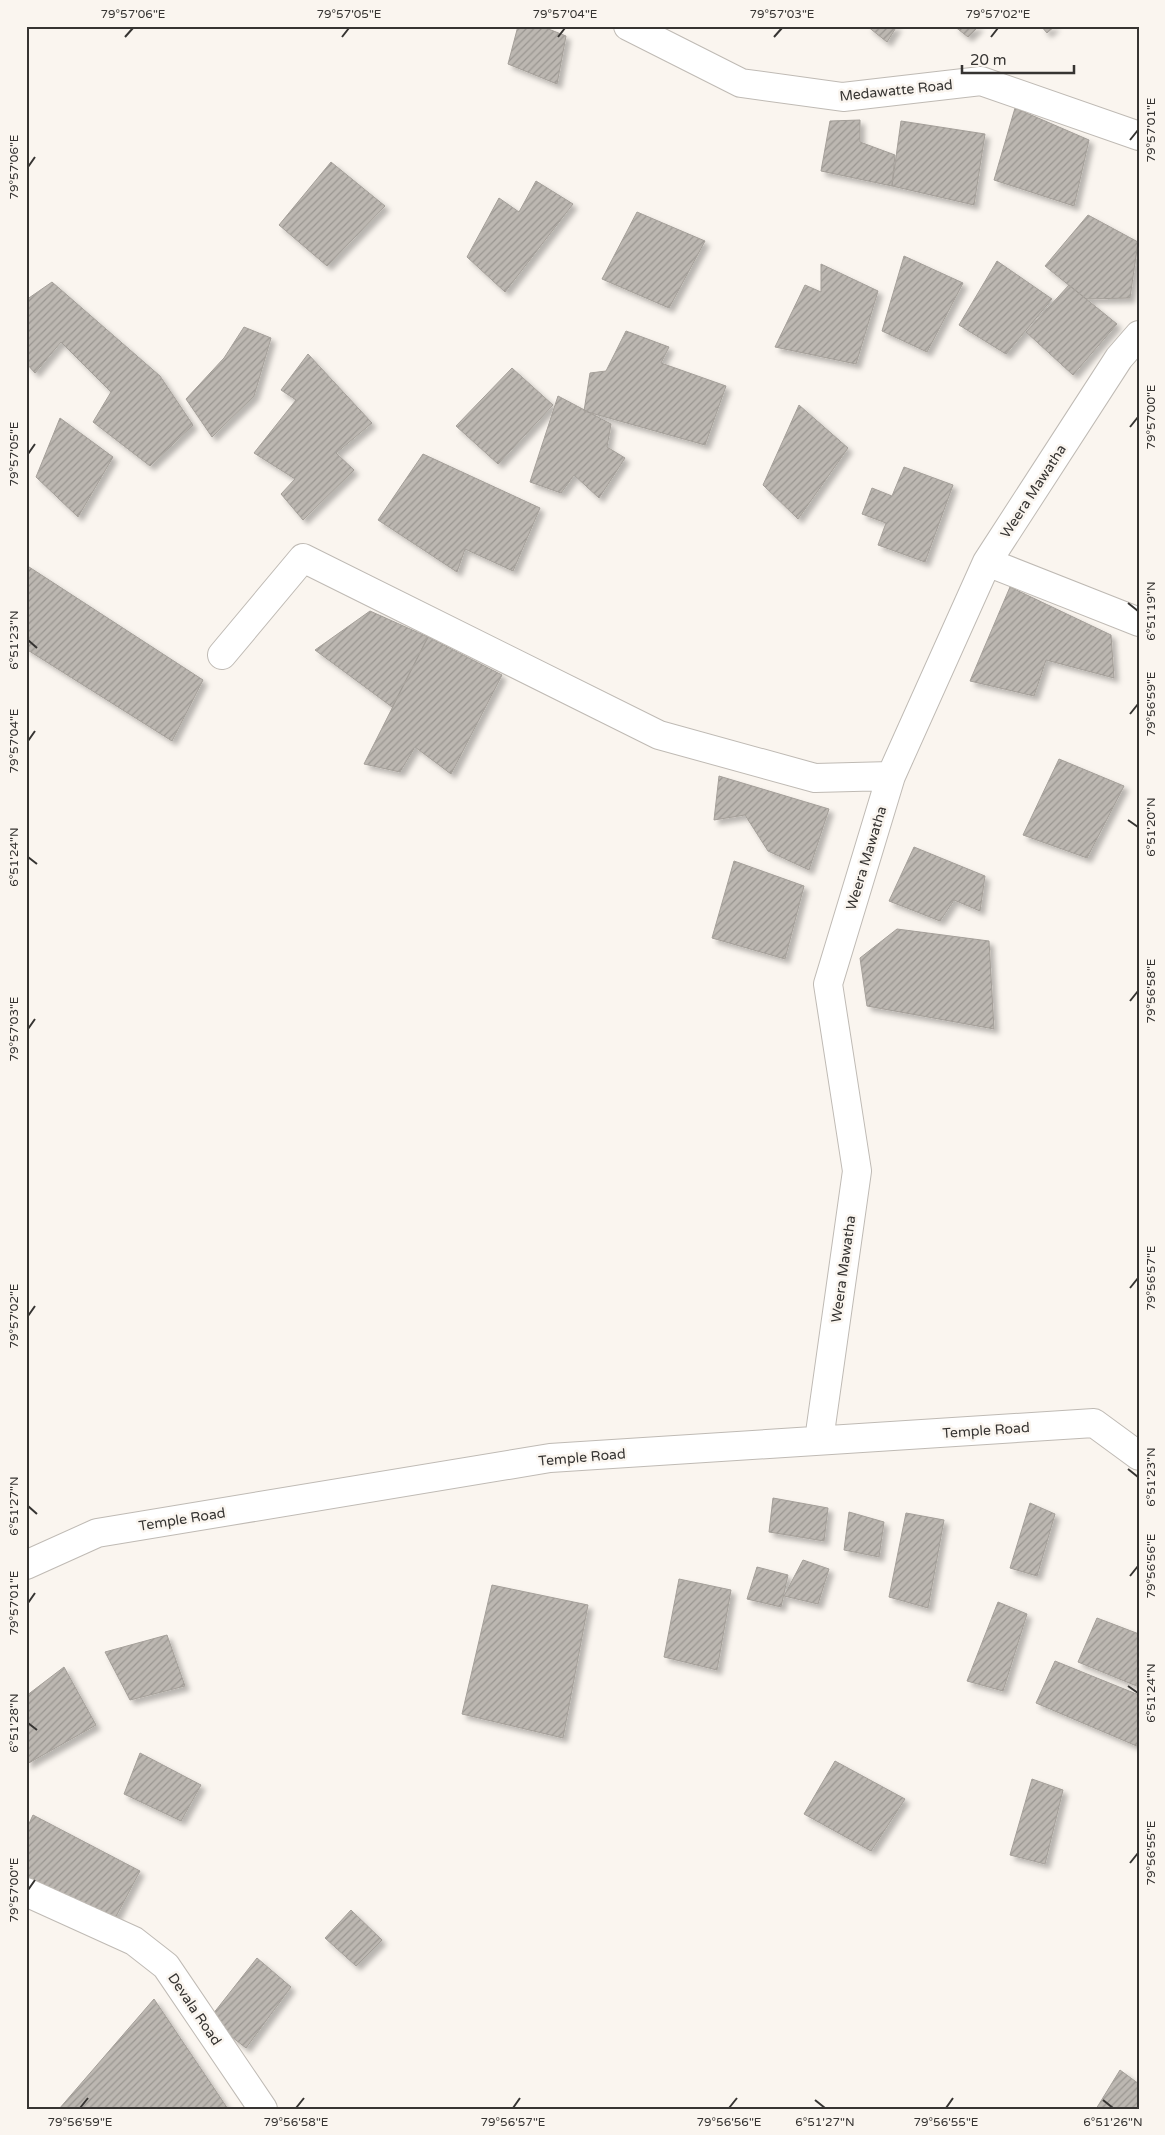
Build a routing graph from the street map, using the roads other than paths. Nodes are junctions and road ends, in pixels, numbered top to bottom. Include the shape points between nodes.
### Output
1 (628, 26) edge
2 (1139, 136) edge
3 (1139, 335) edge
4 (987, 562) junction
5 (1139, 622) edge
6 (222, 656) dead end
7 (891, 776) junction
8 (819, 1440) junction
9 (1139, 1456) edge
10 (26, 1565) edge
11 (26, 1892) edge
12 (262, 2109) edge

1 - 2 street, Medawatte Road via 741,83 843,98 981,81
3 - 4 street, Weera Mawatha via 1119,358
4 - 5 street
4 - 7 street, Weera Mawatha
6 - 7 street via 303,558 659,735 815,778
7 - 8 street, Weera Mawatha via 828,984 857,1171
8 - 9 street, Temple Road via 1094,1423
8 - 10 street, Temple Road via 550,1458 98,1532
11 - 12 street, Devala Road via 134,1941 166,1966

